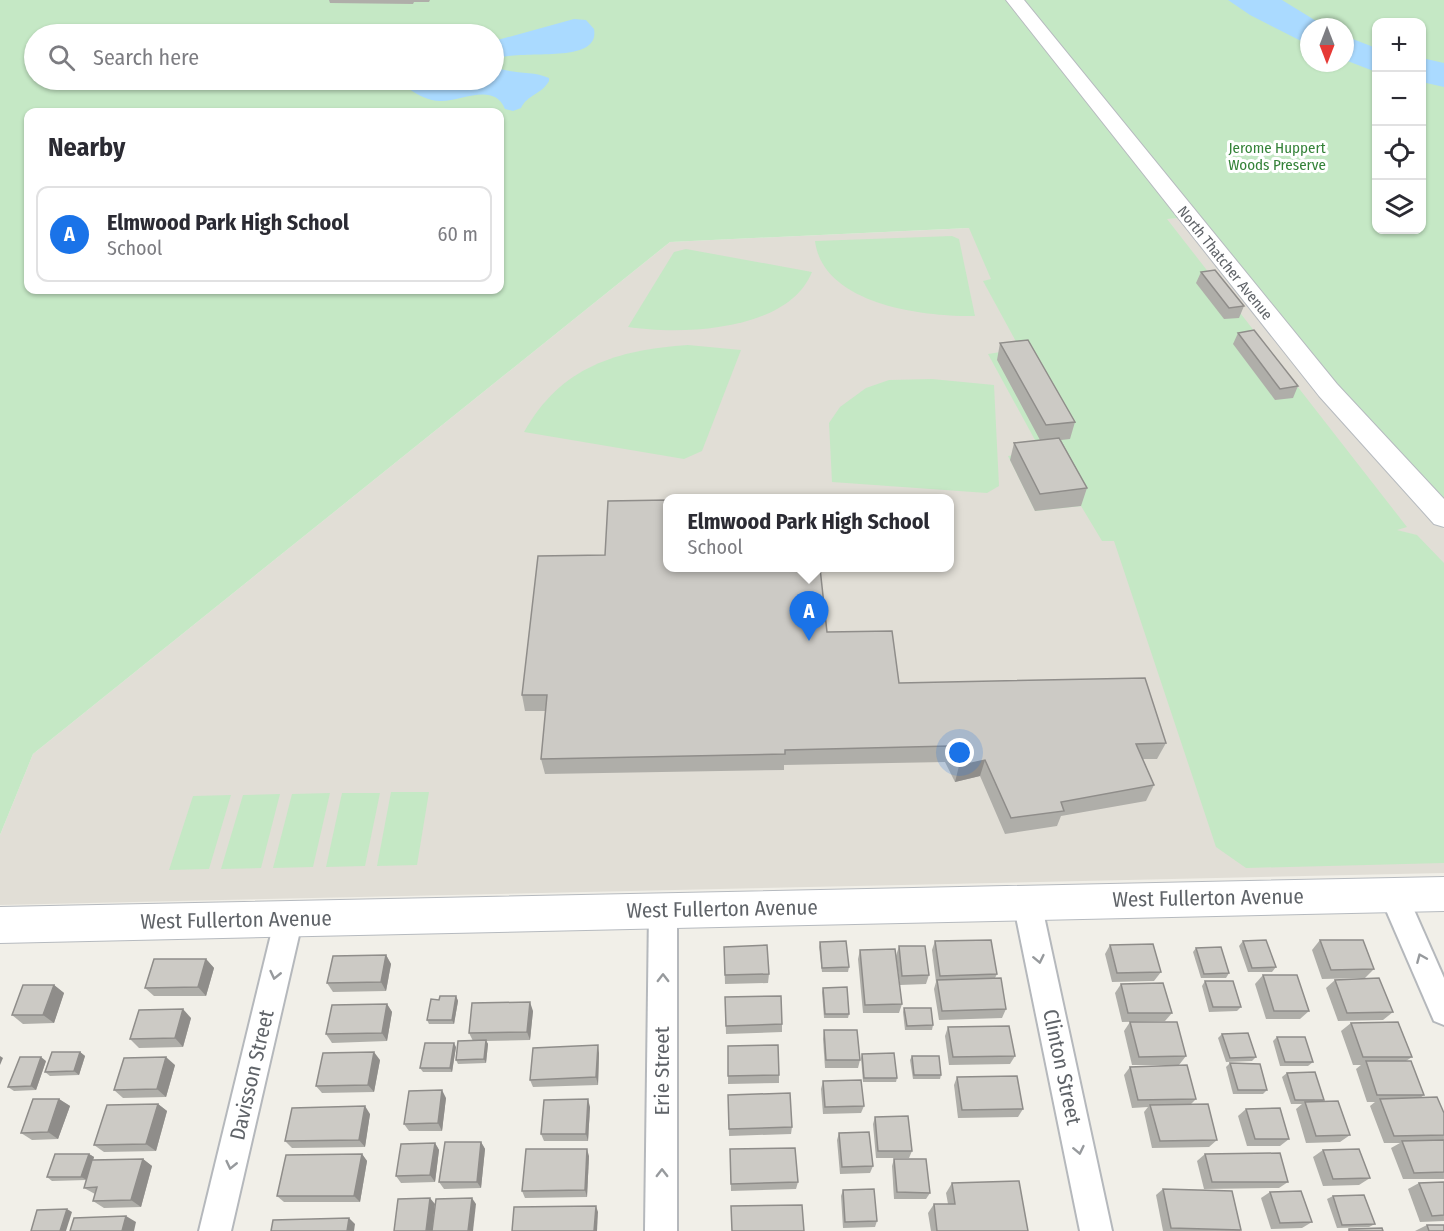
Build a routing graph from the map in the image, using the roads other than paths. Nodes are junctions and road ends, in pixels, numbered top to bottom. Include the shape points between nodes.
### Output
1 (1015, 0) edge
2 (1444, 517) edge
3 (1393, 894) junction
4 (1444, 894) edge
5 (1027, 902) junction
6 (663, 910) junction
7 (289, 918) junction
8 (0, 925) edge
9 (1444, 1011) edge
10 (215, 1231) edge
11 (661, 1231) edge
12 (1096, 1231) edge

1 - 2 street, North Thatcher Avenue via 1360,428
3 - 4 street, West Fullerton Avenue
3 - 5 street, West Fullerton Avenue
9 -> 3 street
5 - 6 street, West Fullerton Avenue
5 -> 12 street, Clinton Street
6 - 7 street, West Fullerton Avenue
11 -> 6 street, Erie Street
7 - 8 street, West Fullerton Avenue
7 -> 10 street, Davisson Street

